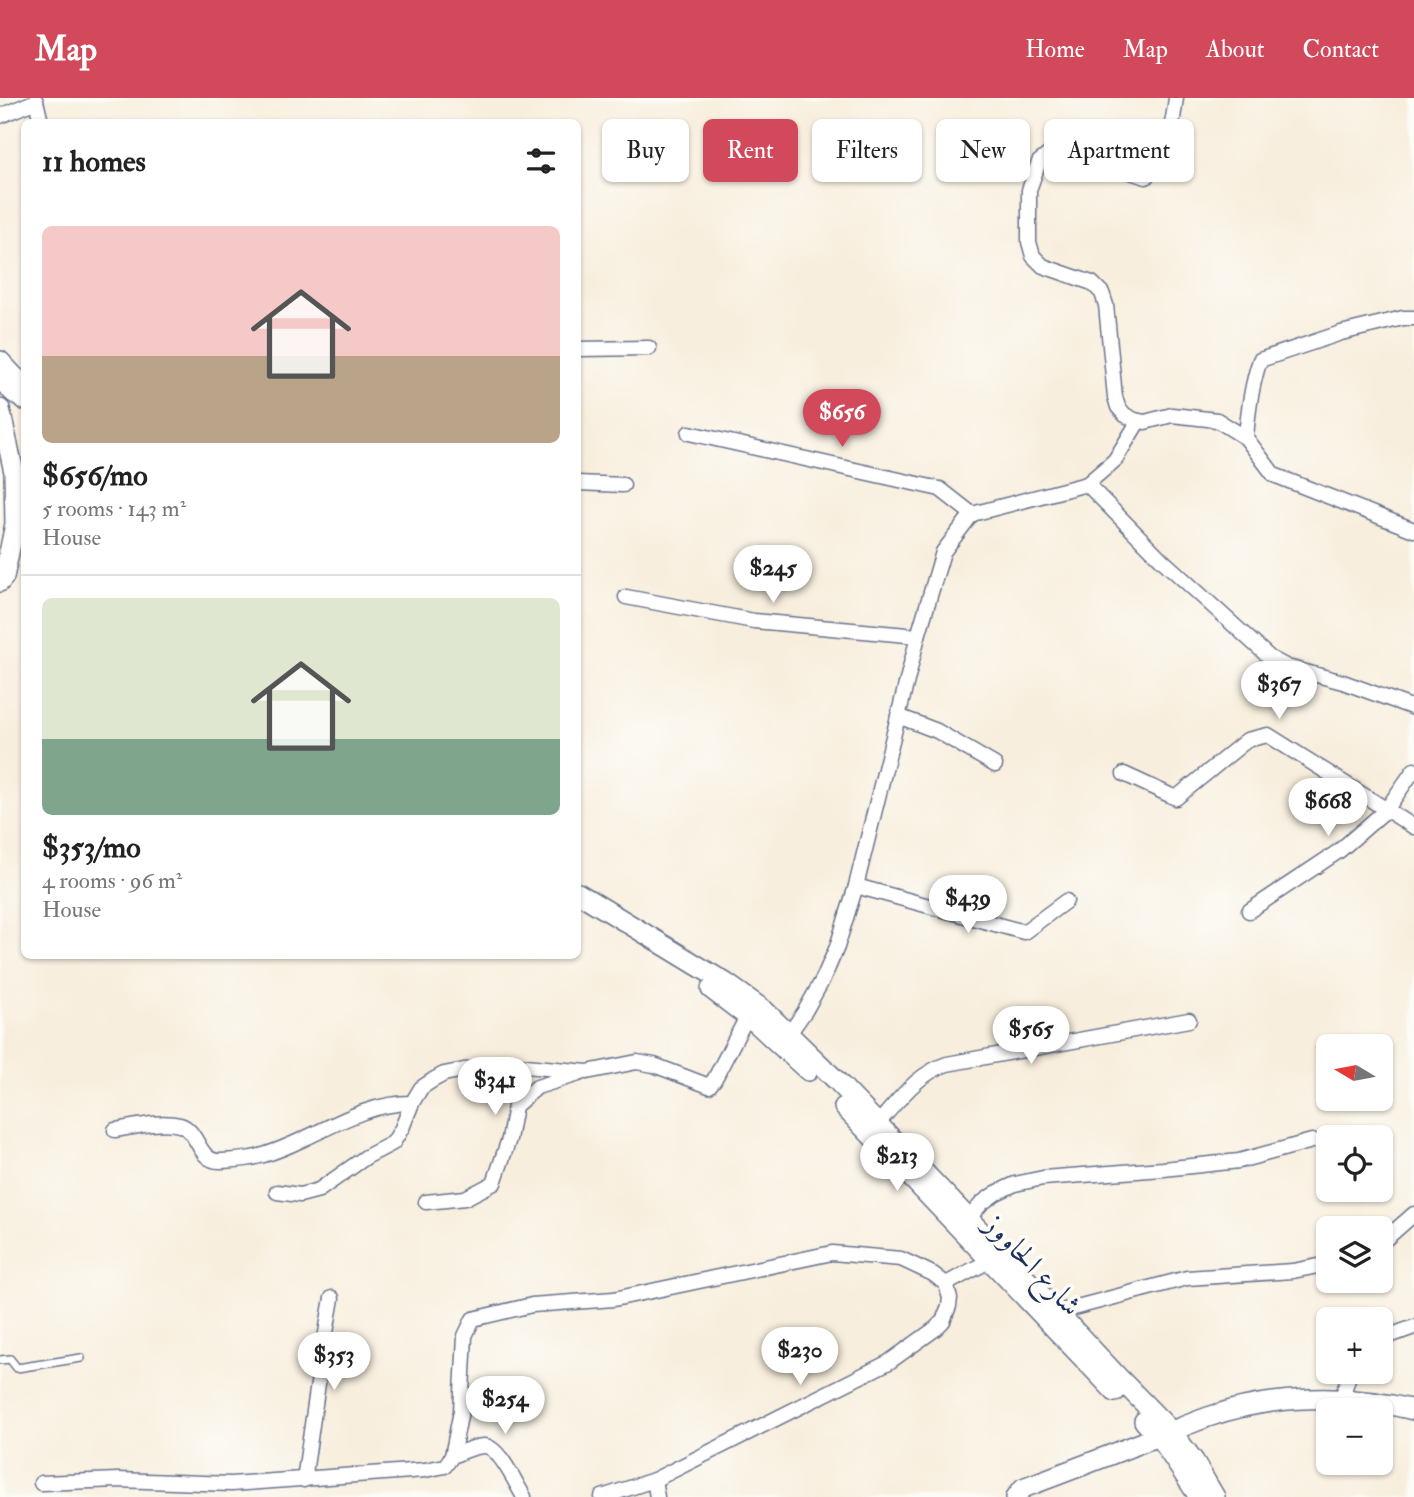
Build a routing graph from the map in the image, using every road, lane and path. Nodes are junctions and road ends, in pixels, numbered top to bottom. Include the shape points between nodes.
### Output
1 (1176, 98) edge
2 (0, 116) edge
3 (40, 119) edge
4 (1414, 318) edge
5 (649, 348) dead end
6 (581, 349) edge
7 (2, 372) edge
8 (21, 382) edge
9 (21, 398) edge
10 (0, 409) edge
11 (1138, 422) junction
12 (689, 433) dead end
13 (1246, 438) junction
14 (581, 483) edge
15 (1087, 484) junction
16 (623, 485) dead end
17 (972, 514) junction
18 (1414, 530) edge
19 (0, 582) edge
20 (626, 597) dead end
21 (918, 636) junction
22 (1414, 708) edge
23 (898, 716) junction
24 (995, 765) dead end
25 (1414, 770) edge
26 (1124, 774) dead end
27 (1386, 810) junction
28 (1414, 827) edge
29 (856, 886) junction
30 (581, 895) edge
31 (1066, 901) dead end
32 (1249, 911) dead end
33 (581, 912) edge
34 (750, 1010) junction
35 (1189, 1020) dead end
36 (789, 1034) junction
37 (587, 1072) junction
38 (412, 1104) junction
39 (878, 1123) junction
40 (115, 1130) dead end
41 (1312, 1141) dead end
42 (277, 1192) dead end
43 (426, 1202) dead end
44 (1414, 1214) edge
45 (968, 1218) junction
46 (1393, 1232) edge
47 (989, 1261) junction
48 (1316, 1266) edge
49 (946, 1284) junction
50 (332, 1298) dead end
51 (1058, 1312) junction
52 (1414, 1327) edge
53 (1393, 1335) edge
54 (81, 1358) dead end
55 (0, 1360) edge
56 (1346, 1384) edge
57 (1342, 1398) edge
58 (1316, 1399) edge
59 (1393, 1406) edge
60 (1414, 1410) edge
61 (1165, 1434) junction
62 (453, 1456) junction
63 (304, 1480) junction
64 (654, 1480) junction
65 (41, 1483) dead end
66 (524, 1497) edge
67 (602, 1497) edge
68 (657, 1497) edge
69 (1016, 1497) edge
70 (1199, 1497) edge
71 (1214, 1497) edge

1 - 11 street via 1171,130 1158,164 1146,177 1077,149 1053,152 1039,162 1029,190 1033,256 1043,266 1092,283 1102,293 1116,402 1125,415
2 - 3 street via 36,101
4 - 13 street via 1341,334 1260,360
5 - 6 street
7 - 8 main road
7 - 9 main road
10 - 19 main road via 14,472 15,524
11 - 13 street via 1172,415 1217,420
11 - 15 street via 1115,460
12 - 17 street via 940,489
13 - 18 street via 1274,475
14 - 16 street
15 - 17 street
15 - 22 street via 1270,658
17 - 21 street via 943,552
20 - 21 street via 754,621
21 - 23 street
23 - 24 street via 937,731
23 - 29 street
25 - 27 street
26 - 27 street via 1176,798 1247,740 1268,735
27 - 28 street
27 - 32 street via 1339,851
29 - 31 street via 1024,932
29 - 36 street via 823,979
30 - 34 main road via 726,983
33 - 34 main road, شارع الحاووز
34 - 36 main road via 764,1010
34 - 37 street via 709,1086 637,1062
34 - 47 main road, شارع الحاووز
35 - 39 street via 947,1063 920,1077
36 - 39 main road
37 - 38 street via 516,1065 464,1070 433,1080 421,1088
37 - 43 street via 537,1087 515,1106 494,1183 465,1198
38 - 40 street via 392,1103 366,1111 261,1156 217,1162 202,1153 194,1135 182,1125
38 - 42 street via 393,1143 319,1190 300,1195
39 - 45 main road
41 - 45 street via 1239,1161 1015,1184 982,1203
44 - 46 street
45 - 51 main road
47 - 49 street
47 - 61 main road, شارع الحاووز via 1073,1350
48 - 51 street via 1187,1279
49 - 62 street via 901,1259 832,1254 614,1299 532,1305 472,1319 465,1336
49 - 64 street via 950,1298 943,1321 889,1362
50 - 63 street
51 - 61 main road
52 - 53 street
54 - 55 lane via 17,1367 10,1359
56 - 57 street
58 - 61 main road via 1260,1404 1210,1416
59 - 60 main road
61 - 69 main road via 1023,1488
61 - 70 main road, شارع الحاووز
61 - 71 main road, شارع الحاووز via 1194,1461
62 - 63 street via 445,1466 425,1470
62 - 66 street via 488,1446 496,1451
63 - 65 street
64 - 67 street
64 - 68 street

